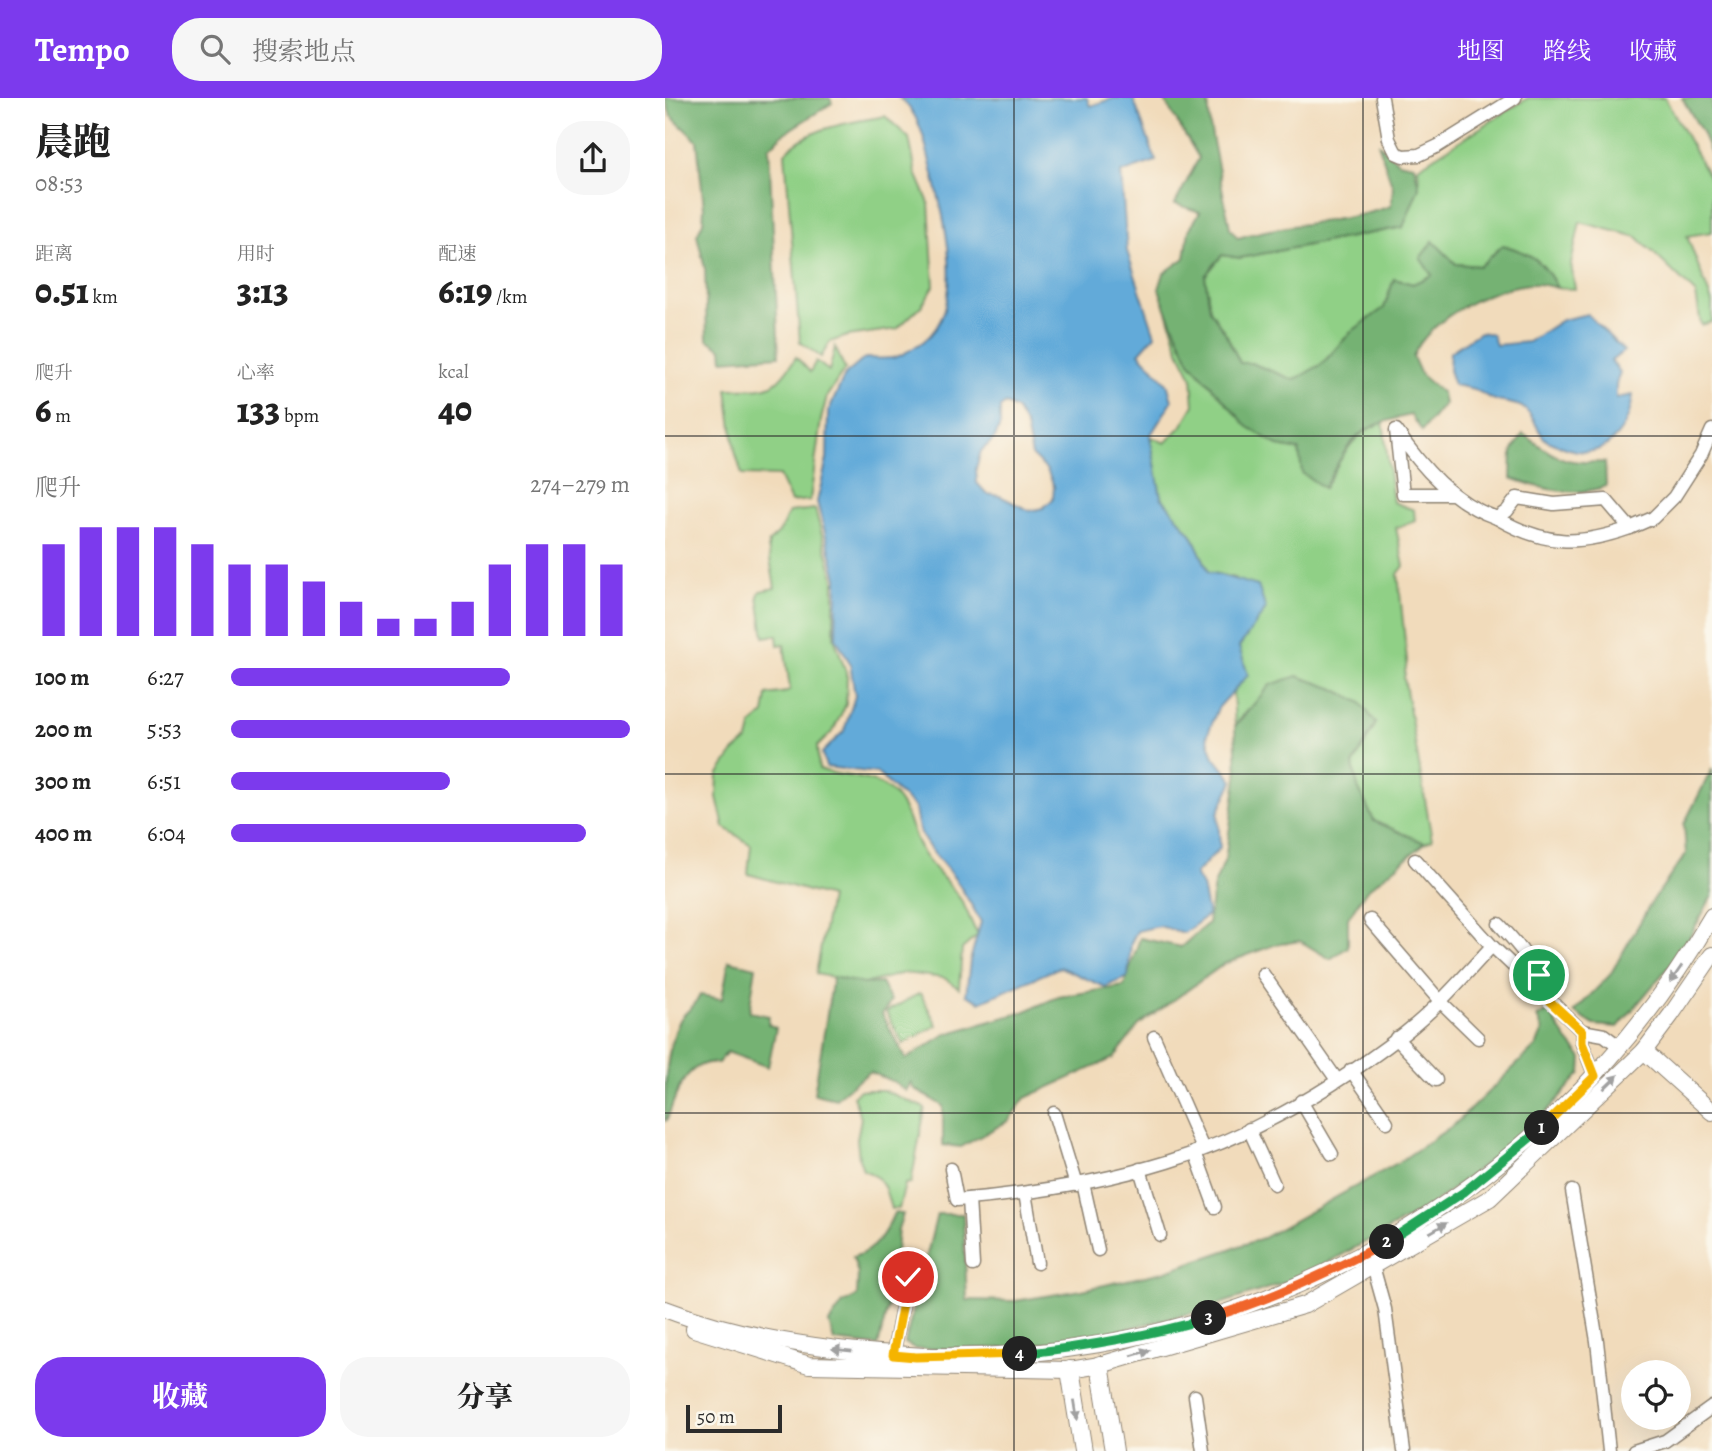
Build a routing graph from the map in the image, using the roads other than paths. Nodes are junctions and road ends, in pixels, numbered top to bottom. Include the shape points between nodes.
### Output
1 (1382, 98) edge
2 (1515, 98) edge
3 (1712, 430) edge
4 (1706, 456) edge
5 (1452, 494) junction
6 (1497, 518) junction
7 (1630, 528) junction
8 (1415, 860) dead end
9 (1712, 916) edge
10 (1370, 920) dead end
11 (1499, 924) dead end
12 (1492, 946) junction
13 (1712, 955) edge
14 (1263, 974) dead end
15 (1545, 997) junction
16 (1440, 1001) junction
17 (1582, 1031) junction
18 (1154, 1037) dead end
19 (1397, 1038) junction
20 (1478, 1038) dead end
21 (1620, 1047) junction
22 (1644, 1051) junction
23 (1351, 1070) junction
24 (1595, 1076) junction
25 (1337, 1080) junction
26 (1436, 1080) dead end
27 (1301, 1101) junction
28 (1712, 1112) edge
29 (1054, 1113) dead end
30 (1387, 1122) dead end
31 (1249, 1129) junction
32 (1199, 1151) junction
33 (1332, 1154) dead end
34 (951, 1169) dead end
35 (1140, 1169) junction
36 (1080, 1184) junction
37 (1274, 1184) dead end
38 (1572, 1191) dead end
39 (1025, 1194) junction
40 (969, 1199) junction
41 (1215, 1208) dead end
42 (1160, 1235) dead end
43 (1098, 1250) dead end
44 (1037, 1264) dead end
45 (972, 1265) dead end
46 (1373, 1266) junction
47 (908, 1277) dead end
48 (665, 1309) edge
49 (665, 1320) edge
50 (893, 1355) junction
51 (1100, 1365) junction
52 (1070, 1370) junction
53 (1195, 1396) dead end
54 (1712, 1408) edge
55 (1083, 1451) edge
56 (1114, 1451) edge
57 (1203, 1451) edge
58 (1404, 1451) edge
59 (1609, 1451) edge
60 (1634, 1451) edge

1 - 2 street via 1389,139 1403,156 1438,146
3 - 4 street
4 - 7 street via 1653,518
5 - 5 street via 1433,478 1396,430 1403,494
5 - 6 street
6 - 7 street via 1517,530 1553,541 1602,538
6 - 7 street via 1517,498 1554,504 1606,500
8 - 12 street
9 -> 21 street via 1691,952
10 - 16 street
11 - 15 street via 1529,958
12 - 15 street
12 - 16 street
13 - 22 street
14 - 25 street
15 - 17 street
16 - 19 street
16 - 20 street
17 - 21 street via 1604,1035
17 - 24 street
18 - 32 street
19 - 23 street
19 - 26 street
21 - 24 street
22 - 28 street
46 -> 22 street via 1490,1198
23 - 25 street
23 - 30 street
24 - 50 street via 1529,1141 1464,1192 1345,1264 1243,1308 1082,1348 1000,1356
25 - 27 street
27 - 31 street
27 - 33 street
29 - 36 street
31 - 32 street
31 - 37 street
32 - 35 street
32 - 41 street
34 - 40 street via 957,1200
35 - 36 street
35 - 42 street
36 - 39 street
36 - 43 street
38 - 59 street via 1597,1340
39 - 40 street
39 - 44 street
40 - 45 street
51 -> 46 street via 1305,1305
46 - 58 street via 1385,1308
47 - 50 street
50 -> 48 street via 834,1350 752,1334
49 - 52 street via 809,1365
51 - 52 street
51 - 56 main road
52 -> 55 main road
53 - 57 street
54 - 60 street via 1665,1441

